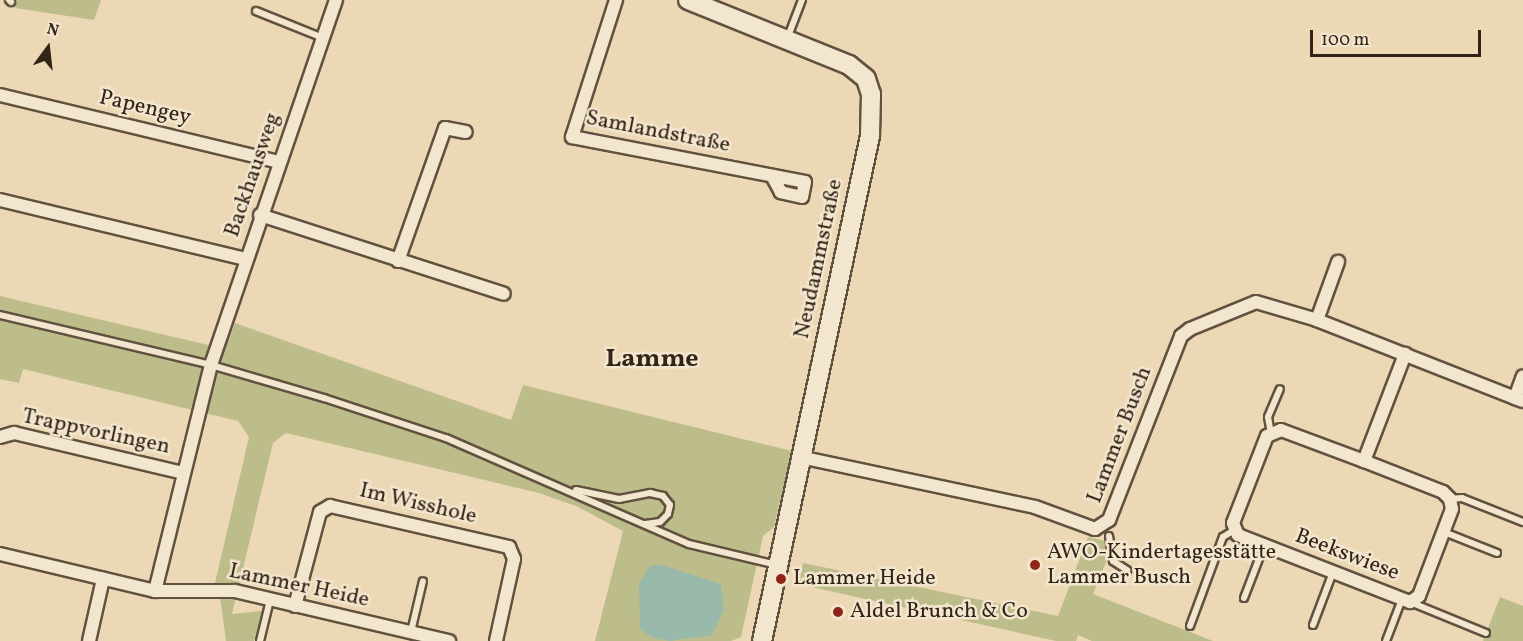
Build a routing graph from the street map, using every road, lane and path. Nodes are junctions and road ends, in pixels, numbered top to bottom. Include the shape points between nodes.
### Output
1 (336, 0) edge
2 (616, 0) edge
3 (802, 0) edge
4 (693, 1) edge
5 (256, 11) dead end
6 (323, 38) junction
7 (787, 39) junction
8 (0, 95) edge
9 (466, 132) dead end
10 (280, 162) junction
11 (772, 176) dead end
12 (0, 200) edge
13 (260, 215) junction
14 (245, 259) junction
15 (398, 261) junction
16 (1338, 262) dead end
17 (504, 294) dead end
18 (0, 315) edge
19 (1317, 320) junction
20 (1405, 354) junction
21 (211, 365) junction
22 (1523, 376) edge
23 (1280, 389) dead end
24 (1519, 400) edge
25 (1270, 434) junction
26 (0, 437) edge
27 (800, 457) junction
28 (1364, 461) junction
29 (183, 472) junction
30 (549, 481) junction
31 (1450, 499) junction
32 (636, 522) junction
33 (1523, 522) edge
34 (1234, 530) junction
35 (1444, 532) junction
36 (1109, 536) dead end
37 (1264, 546) junction
38 (1497, 553) dead end
39 (0, 554) edge
40 (777, 565) junction
41 (1127, 570) dead end
42 (1333, 572) junction
43 (103, 579) junction
44 (423, 581) dead end
45 (155, 591) junction
46 (1244, 598) dead end
47 (270, 600) junction
48 (1406, 600) junction
49 (295, 606) junction
50 (1313, 625) dead end
51 (1190, 626) dead end
52 (411, 632) junction
53 (1486, 633) dead end
54 (89, 641) edge
55 (260, 641) edge
56 (449, 641) edge
57 (496, 641) edge
58 (762, 641) edge
59 (1386, 641) edge

1 - 6 street, Backhausweg
2 - 11 street, Samlandstraße via 572,137
3 - 7 lane
4 - 7 main road, Neudammstraße
5 - 6 lane
6 - 10 street, Backhausweg
7 - 27 main road, Neudammstraße via 849,65 866,78 872,94 870,136
8 - 10 street, Papengey
9 - 15 street via 445,128
10 - 13 street, Backhausweg
12 - 14 street
13 - 14 street, Backhausweg
13 - 15 street
14 - 21 street, Backhausweg
15 - 17 street
16 - 19 street
18 - 21 lane
19 - 20 street, Lammer Busch
19 - 27 street, Lammer Busch via 1256,302 1181,336 1110,520 1095,529 1035,507
20 - 24 street, Lammer Busch
20 - 28 street
21 - 29 street, Trappvorlingen
21 - 30 lane via 446,438
22 - 24 street, Lammer Busch
23 - 25 lane via 1269,417
25 - 28 street via 1281,430
25 - 34 street via 1233,524
26 - 29 street, Trappvorlingen via 14,433
27 - 40 main road, Neudammstraße
28 - 31 street via 1443,492
29 - 45 street, Trappvorlingen
30 - 32 lane
30 - 32 lane via 592,495 631,499 654,494 669,502 668,514 660,522
31 - 33 lane via 1462,498
31 - 35 street, Beekswiese via 1452,509
32 - 40 lane via 689,544
34 - 37 street, Beekswiese
34 - 51 lane via 1223,537
35 - 38 lane
35 - 48 street, Beekswiese via 1419,596
36 - 41 lane via 1113,561
37 - 42 street, Beekswiese
37 - 46 lane
39 - 43 street, Lammer Heide
40 - 58 main road, Neudammstraße
42 - 48 street, Beekswiese
42 - 50 lane
43 - 45 street, Lammer Heide
43 - 54 street
44 - 52 lane
45 - 47 street, Lammer Heide via 220,589
47 - 49 street, Lammer Heide
47 - 55 lane
48 - 53 lane
48 - 59 lane
49 - 52 street, Lammer Heide
49 - 57 street, Im Wisshole via 320,512 330,506 509,547 514,559
52 - 56 street, Lammer Heide

